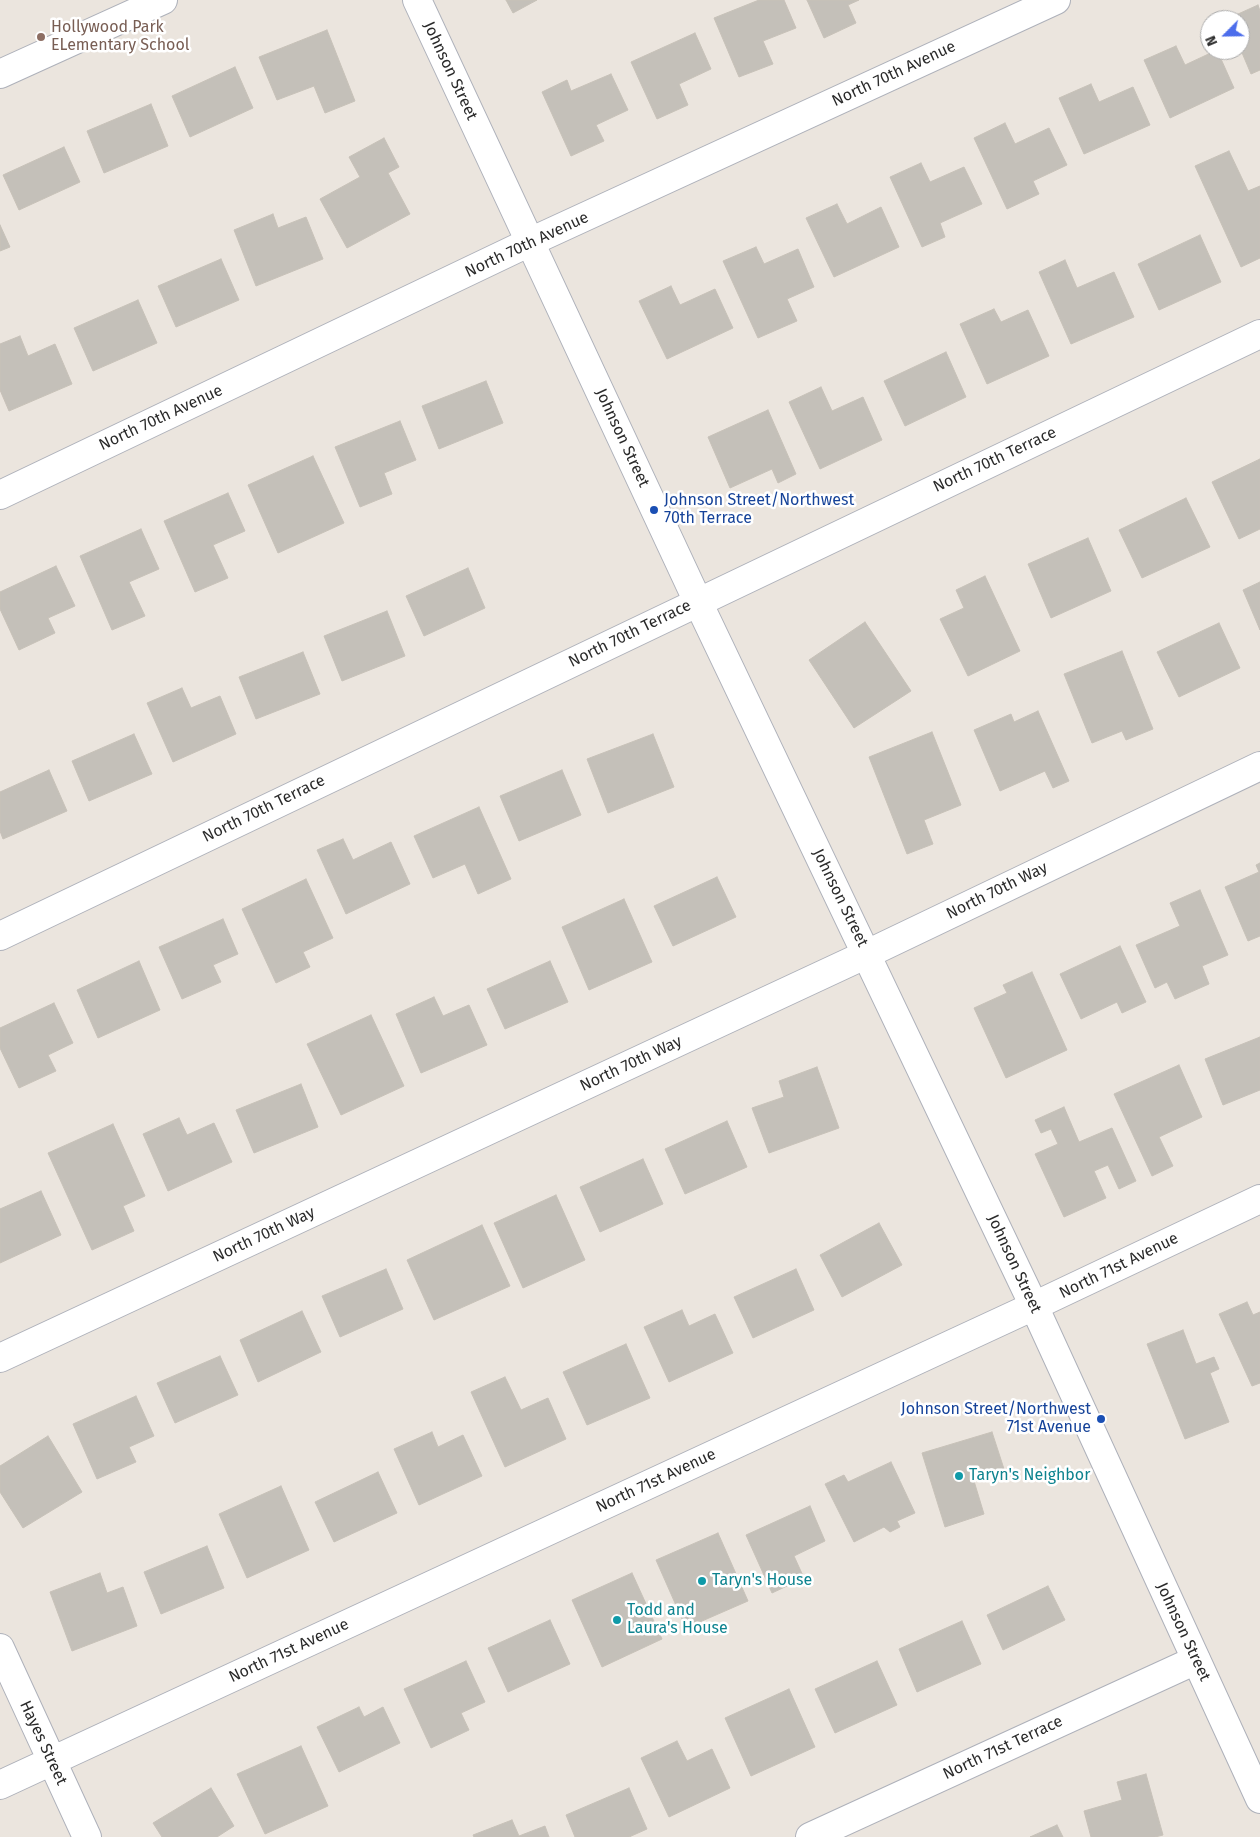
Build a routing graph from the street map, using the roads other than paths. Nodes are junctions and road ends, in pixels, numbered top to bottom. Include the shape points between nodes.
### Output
1 (163, 0) edge
2 (417, 0) edge
3 (1056, 0) edge
4 (0, 74) edge
5 (530, 242) junction
6 (1260, 334) edge
7 (0, 495) edge
8 (698, 602) junction
9 (1260, 766) edge
10 (0, 936) edge
11 (867, 954) junction
12 (1260, 1199) edge
13 (1034, 1306) junction
14 (0, 1358) edge
15 (0, 1648) edge
16 (1196, 1660) junction
17 (51, 1761) junction
18 (0, 1785) edge
19 (1260, 1799) edge
20 (87, 1837) edge
21 (810, 1837) edge

1 - 4 street
2 - 5 street, Johnson Street
3 - 5 street, North 70th Avenue
5 - 7 street, North 70th Avenue
5 - 8 street, Johnson Street
6 - 8 street, North 70th Terrace
8 - 10 street, North 70th Terrace
8 - 11 street, Johnson Street
9 - 11 street, North 70th Way
11 - 13 street, Johnson Street
11 - 14 street, North 70th Way
12 - 13 street, North 71st Avenue
13 - 16 street, Johnson Street
13 - 17 street, North 71st Avenue
15 - 17 street, Hayes Street
16 - 19 street, Johnson Street
16 - 21 street, North 71st Terrace
17 - 18 street, North 71st Avenue
17 - 20 street, Hayes Street

